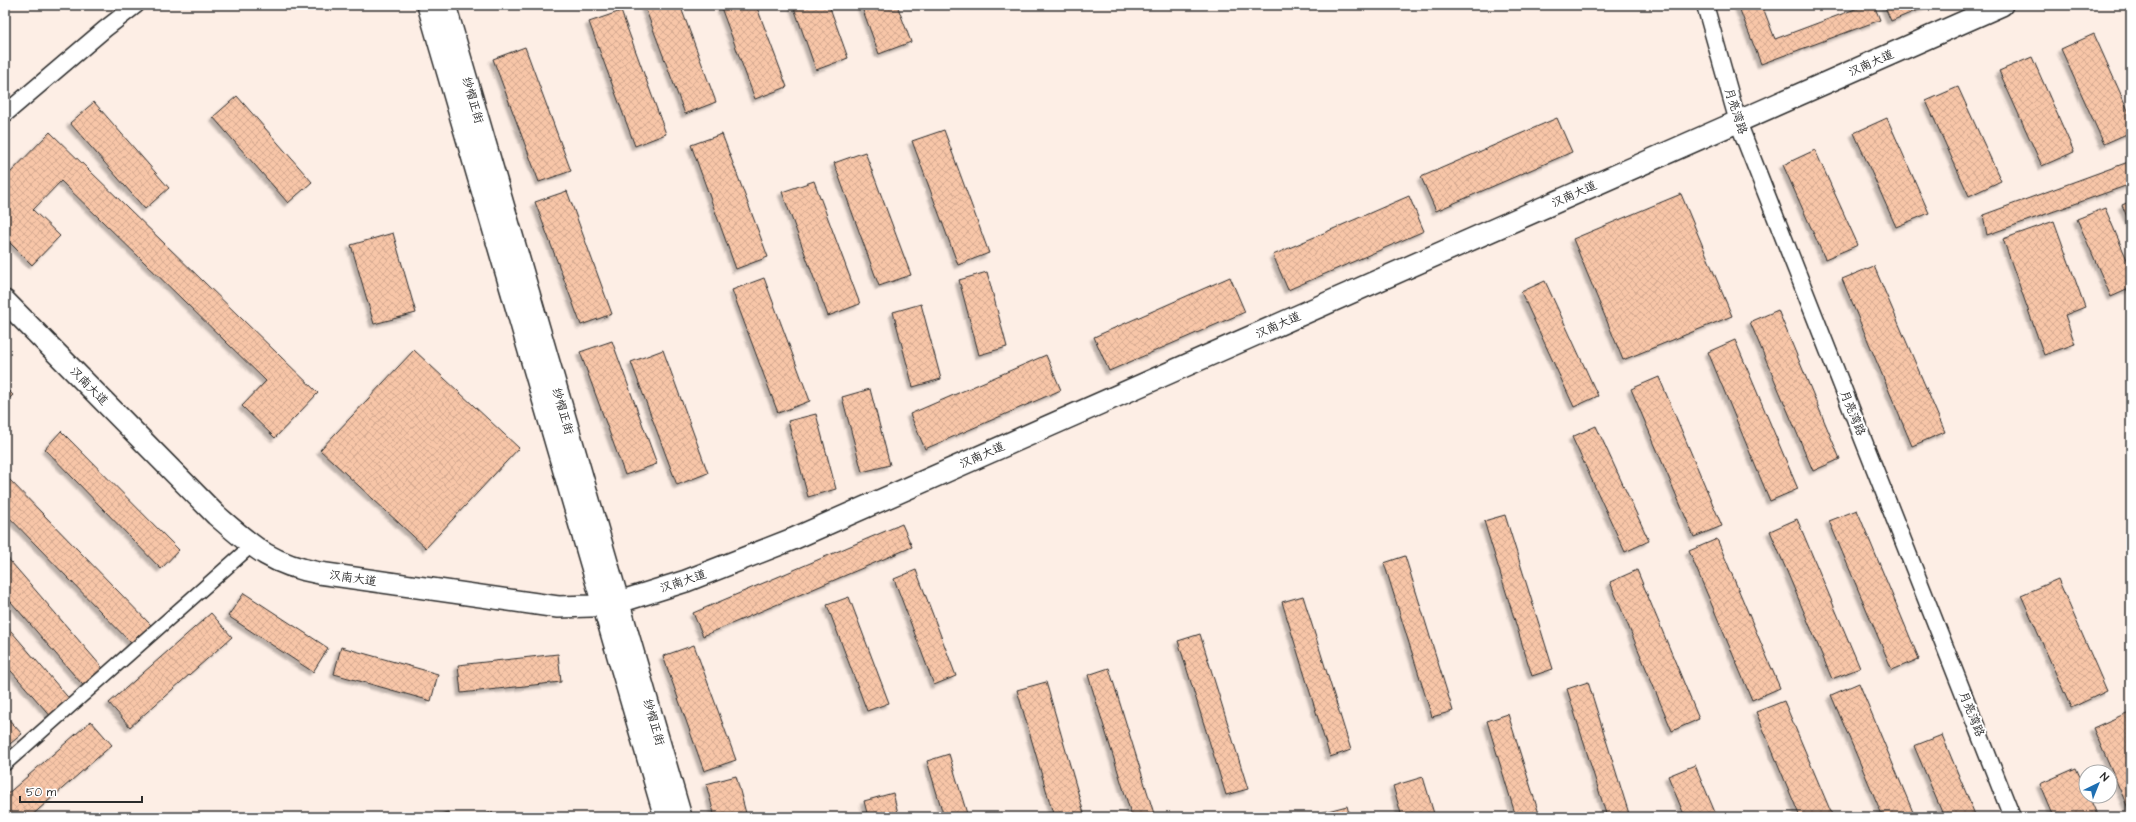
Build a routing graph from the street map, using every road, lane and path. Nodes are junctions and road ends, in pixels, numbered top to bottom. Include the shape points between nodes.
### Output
1 (136, 5) edge
2 (428, 5) edge
3 (445, 5) edge
4 (1705, 5) edge
5 (2002, 5) edge
6 (5, 114) edge
7 (1738, 122) junction
8 (5, 301) edge
9 (251, 546) junction
10 (611, 603) junction
11 (5, 764) edge
12 (665, 817) edge
13 (681, 817) edge
14 (2012, 817) edge

1 - 6 street
2 - 10 main road, 纱帽正街
3 - 10 main road, 纱帽正街
4 - 7 street, 月亮湾路
5 - 7 main road, 汉南大道
7 - 10 main road, 汉南大道 via 793,538 686,581
7 - 14 street, 月亮湾路
8 - 9 main road, 汉南大道 via 216,515
9 - 10 main road, 汉南大道 via 293,568 319,573 558,607
9 - 11 street
10 - 12 main road, 纱帽正街
10 - 13 main road, 纱帽正街

